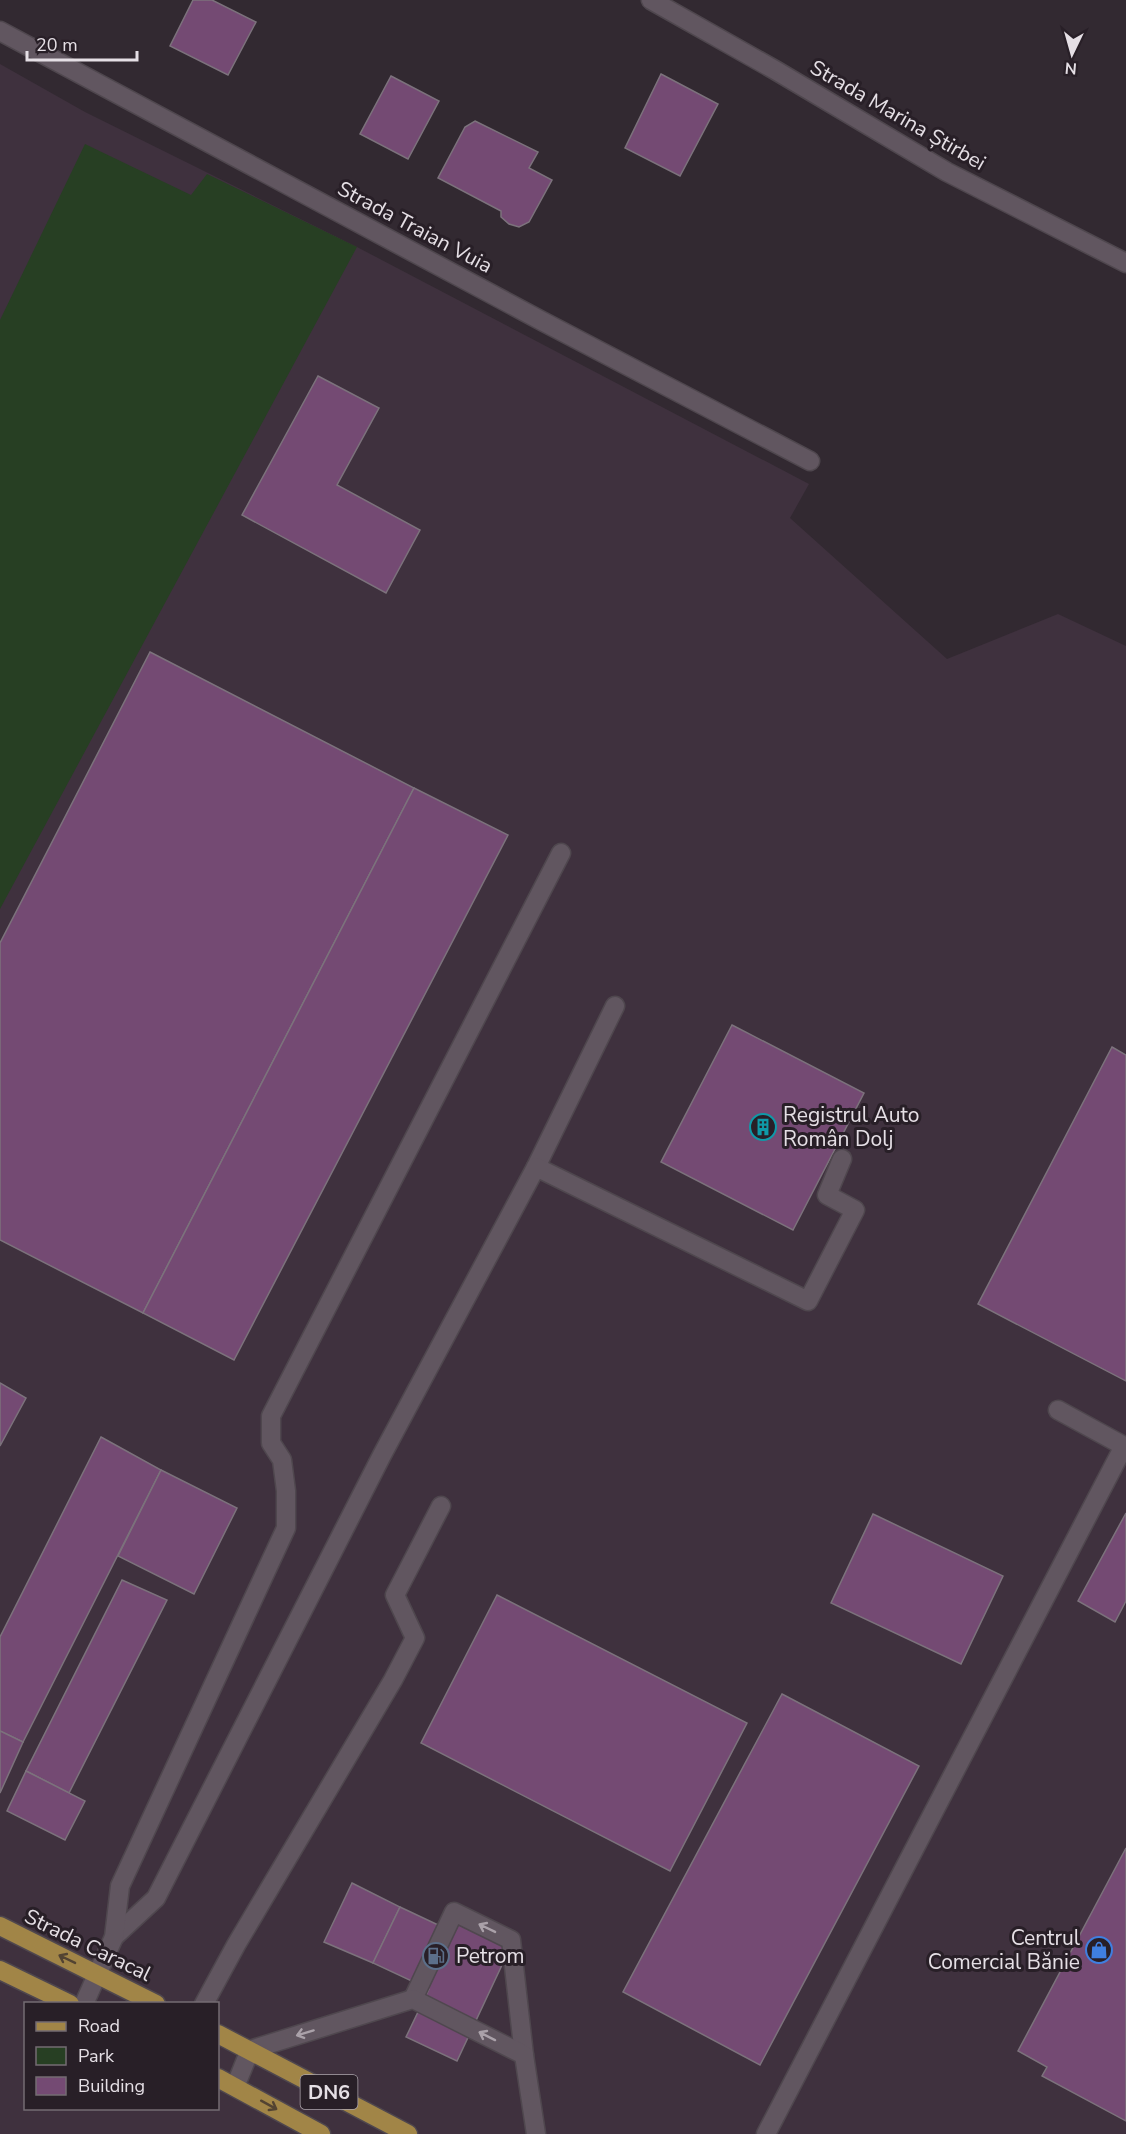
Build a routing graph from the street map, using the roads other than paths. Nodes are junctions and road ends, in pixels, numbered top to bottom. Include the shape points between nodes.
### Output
1 (651, 0) edge
2 (0, 31) edge
3 (1126, 263) edge
4 (810, 461) dead end
5 (561, 853) dead end
6 (615, 1006) dead end
7 (842, 1159) dead end
8 (536, 1167) junction
9 (1058, 1410) dead end
10 (441, 1506) dead end
11 (0, 1926) edge
12 (114, 1937) junction
13 (0, 1970) edge
14 (98, 1974) junction
15 (413, 2000) junction
16 (66, 2002) edge
17 (85, 2002) edge
18 (152, 2002) edge
19 (205, 2002) edge
20 (219, 2034) edge
21 (250, 2050) junction
22 (524, 2055) junction
23 (219, 2079) edge
24 (235, 2087) junction
25 (321, 2134) edge
26 (408, 2134) edge
27 (536, 2134) edge
28 (766, 2134) edge

1 - 3 street, Strada Marina Știrbei via 947,172
2 - 4 street, Strada Traian Vuia
5 - 12 street via 271,1416 271,1443 282,1460 286,1528 120,1886
6 - 8 street
7 - 8 street via 827,1195 855,1210 808,1301
8 - 12 street via 382,1455 156,1898
9 - 28 street via 1124,1446
10 - 19 street via 395,1594 415,1638
14 -> 11 main road, Strada Caracal
12 - 14 street
13 - 16 main road
14 - 17 street
14 - 18 main road, Strada Caracal
15 -> 21 street
22 -> 15 street
22 -> 15 street via 511,1940 454,1912
20 - 21 main road, DN6
21 - 24 street
21 - 26 main road, DN6
22 - 27 street
23 - 24 main road, DN6
24 -> 25 main road, DN6

